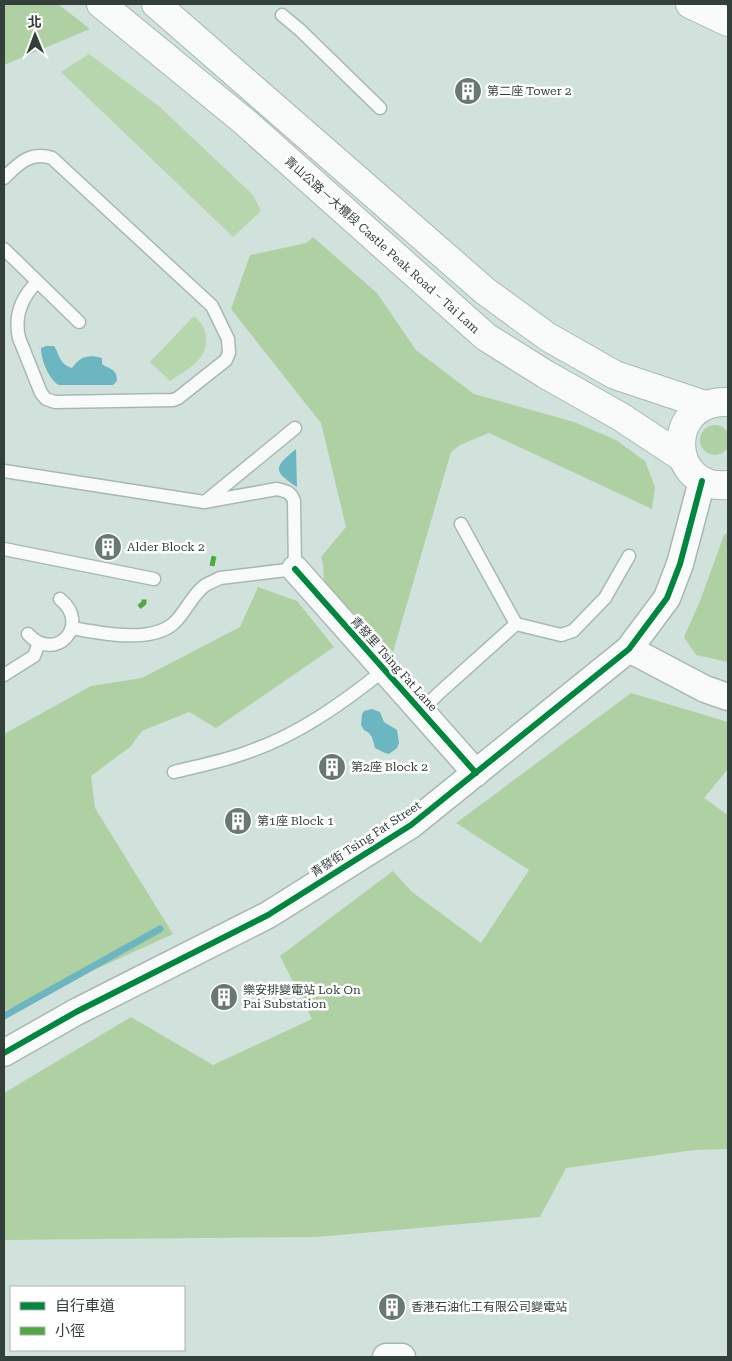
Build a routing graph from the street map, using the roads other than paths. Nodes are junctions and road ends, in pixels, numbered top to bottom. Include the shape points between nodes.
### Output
1 (101, 4) edge
2 (156, 4) edge
3 (690, 4) edge
4 (282, 15) dead end
5 (728, 22) edge
6 (380, 108) dead end
7 (4, 178) edge
8 (4, 249) edge
9 (37, 282) junction
10 (79, 322) dead end
11 (717, 404) edge
12 (295, 428) dead end
13 (683, 458) junction
14 (4, 471) edge
15 (702, 480) junction
16 (728, 485) edge
17 (204, 502) junction
18 (461, 524) dead end
19 (4, 548) edge
20 (629, 556) dead end
21 (295, 569) junction
22 (154, 579) dead end
23 (60, 599) dead end
24 (516, 624) junction
25 (72, 628) junction
26 (28, 634) dead end
27 (39, 643) junction
28 (629, 649) junction
29 (384, 670) junction
30 (4, 675) edge
31 (728, 697) edge
32 (421, 711) junction
33 (174, 772) dead end
34 (476, 773) junction
35 (4, 1053) edge
36 (386, 1357) edge
37 (402, 1357) edge

1 - 13 main road, 青山公路－大欖段 Castle Peak Road – Tai Lam via 246,122 486,337
2 - 11 main road via 485,291 548,337 615,375
3 - 5 main road
4 - 6 lane
7 - 9 lane via 26,158 52,158 212,306 228,339 229,353 226,360 173,400 55,402 46,399 18,338 16,321 25,295
8 - 9 lane
9 - 10 lane
11 - 13 main road via 695,412 686,422 680,446
12 - 17 lane
13 - 15 main road, 青山公路－大欖段 Castle Peak Road – Tai Lam via 690,471
14 - 17 lane
15 - 16 main road via 714,485
15 - 28 street, 青發街 Tsing Fat Street via 680,564 667,598
17 - 21 lane via 268,490 288,491 294,500
18 - 24 lane
19 - 22 lane
20 - 24 lane via 605,598 573,632 561,635
21 - 25 lane via 220,578 203,586 174,624 145,636
21 - 29 street, 青發里 Tsing Fat Lane
23 - 25 lane via 72,612
24 - 32 lane
25 - 27 lane via 69,636 55,644
26 - 27 lane
27 - 30 lane via 34,656
28 - 31 street via 704,689
28 - 34 street, 青發街 Tsing Fat Street
29 - 32 street, 青發里 Tsing Fat Lane
29 - 33 lane via 350,697 298,730 248,752
32 - 34 street, 青發里 Tsing Fat Lane
34 - 35 street, 青發街 Tsing Fat Street via 411,825 268,915 76,1012
36 - 37 street

